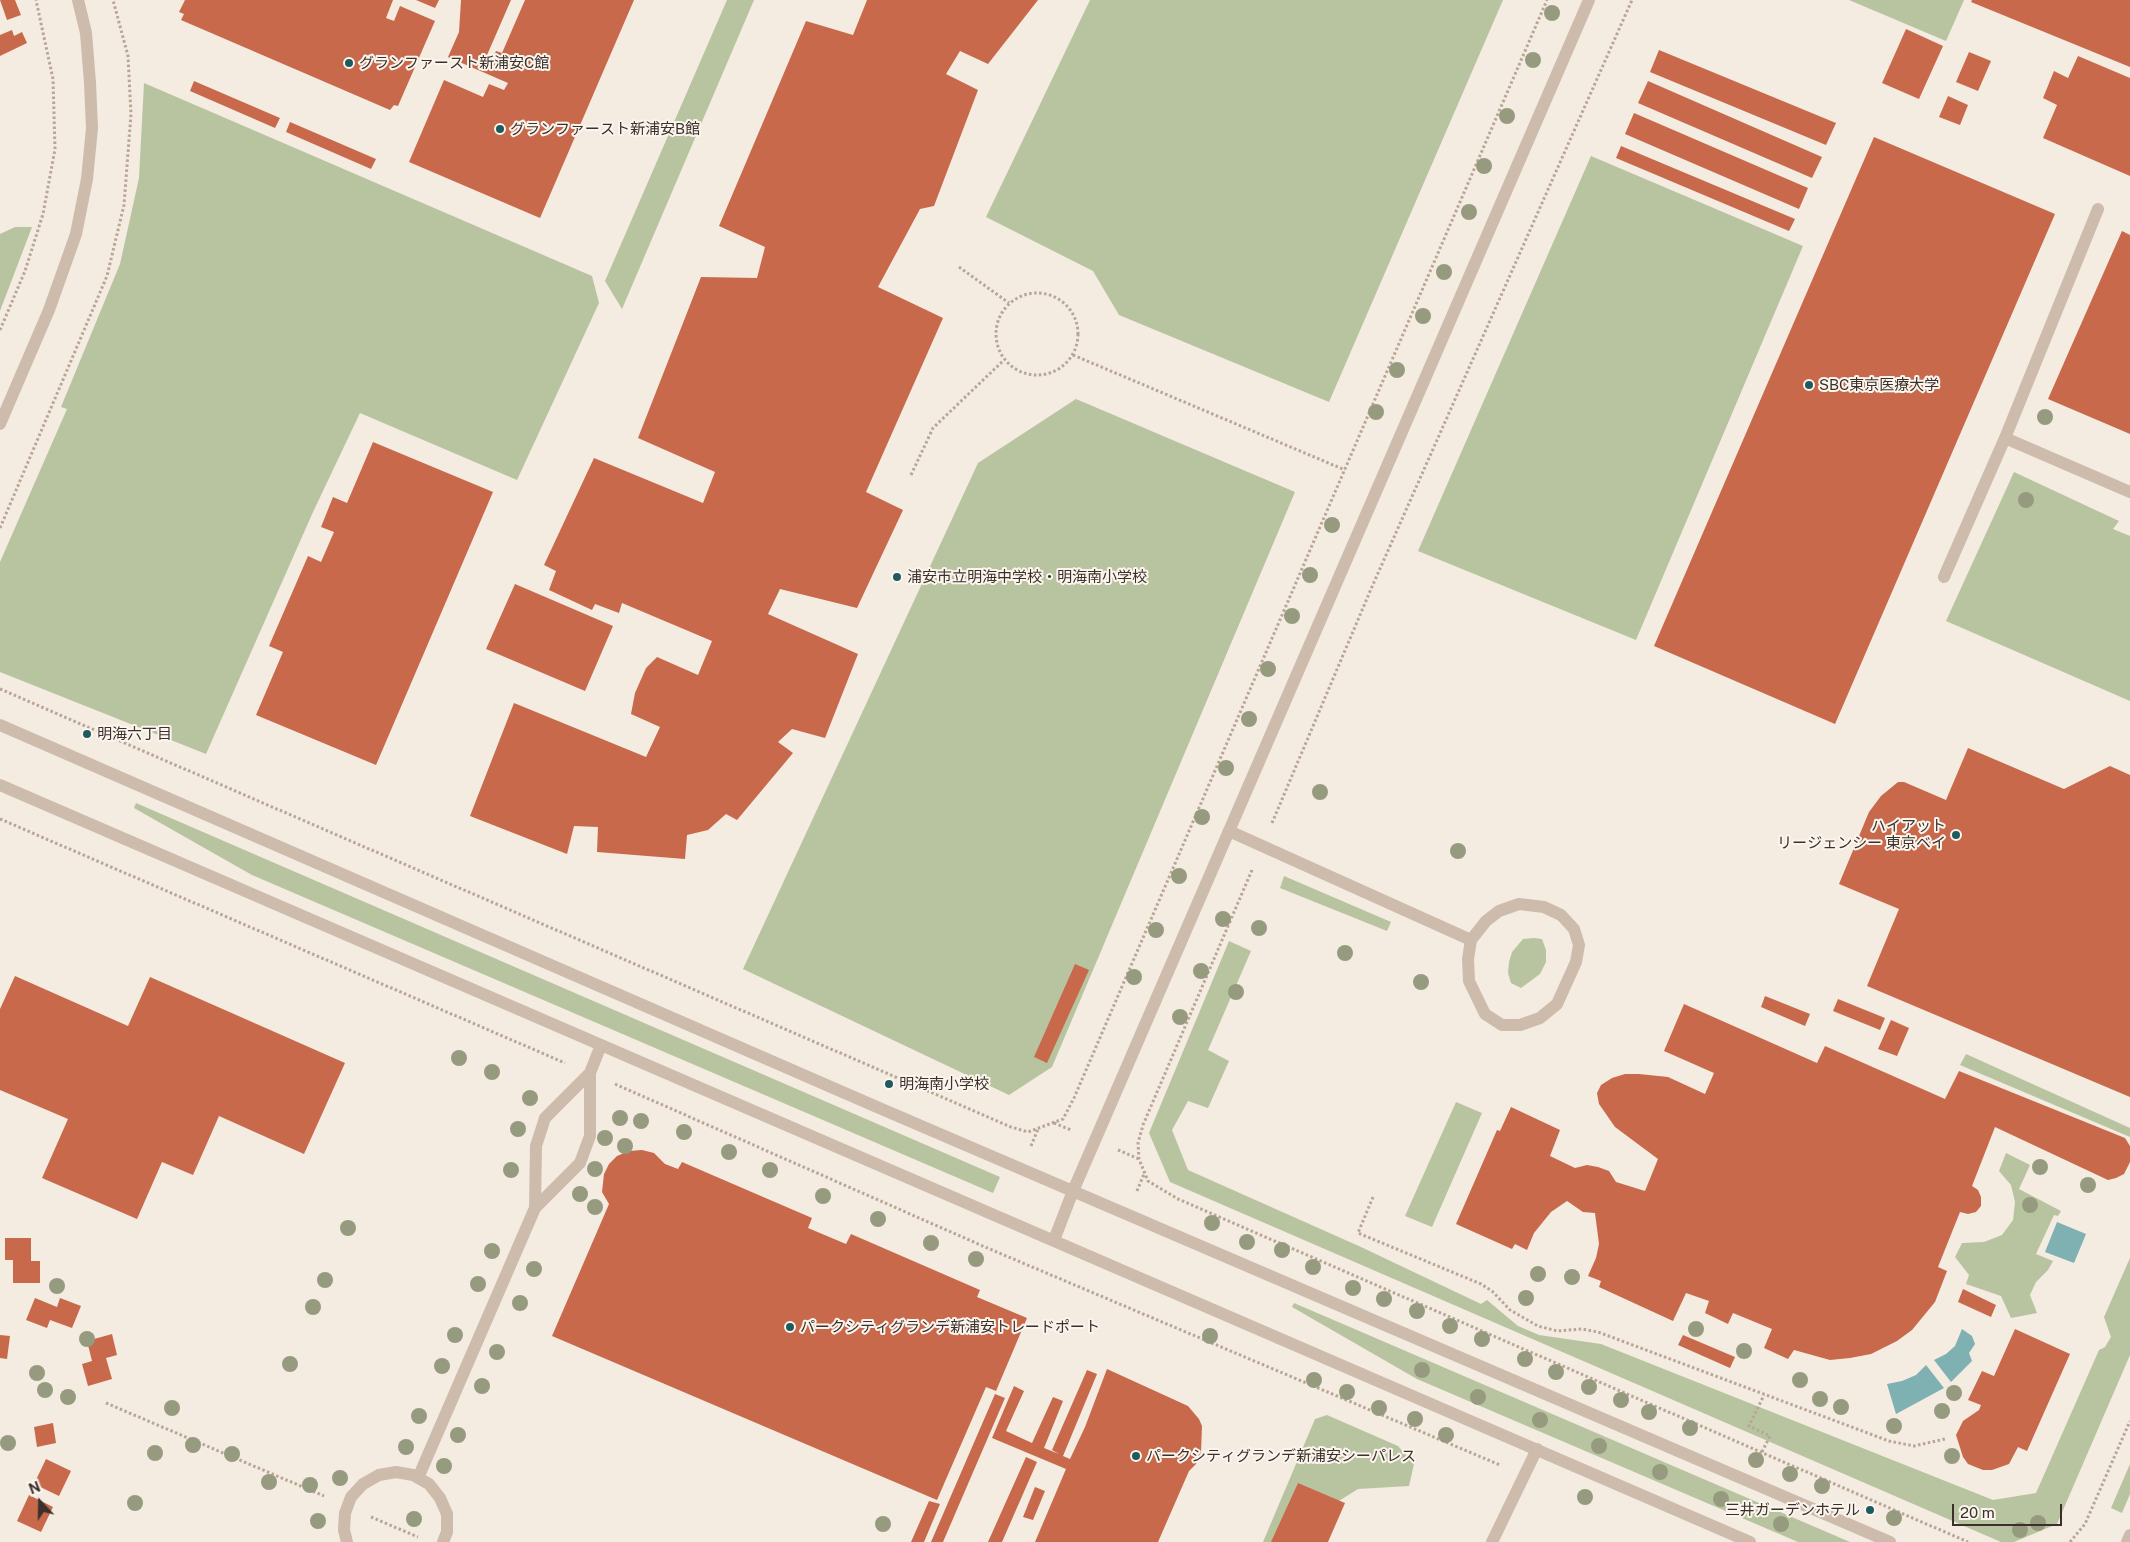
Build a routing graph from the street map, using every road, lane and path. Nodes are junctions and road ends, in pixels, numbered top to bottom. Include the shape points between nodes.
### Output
1 (36, 0) edge
2 (78, 0) edge
3 (1548, 0) edge
4 (1589, 0) edge
5 (2098, 209) dead end
6 (959, 267) dead end
7 (1009, 304) junction
8 (0, 330) edge
9 (1074, 355) junction
10 (1004, 360) junction
11 (0, 424) edge
12 (2004, 438) junction
13 (1345, 470) junction
14 (911, 475) dead end
15 (2130, 492) edge
16 (1944, 576) dead end
17 (0, 689) edge
18 (0, 725) edge
19 (0, 785) edge
20 (0, 819) edge
21 (1229, 831) junction
22 (1471, 940) junction
23 (600, 1045) junction
24 (590, 1074) junction
25 (1073, 1191) junction
26 (1373, 1197) dead end
27 (535, 1208) junction
28 (1054, 1240) junction
29 (1764, 1394) junction
30 (106, 1403) dead end
31 (2130, 1421) edge
32 (1945, 1439) dead end
33 (1537, 1449) junction
34 (1762, 1452) dead end
35 (1524, 1475) junction
36 (418, 1478) junction
37 (348, 1506) junction
38 (2130, 1534) edge
39 (422, 1538) dead end
40 (347, 1542) edge
41 (443, 1542) edge
42 (1492, 1542) edge
43 (1750, 1542) edge
44 (1890, 1542) edge
45 (2070, 1542) edge
46 (2127, 1542) edge

1 - 8 path via 53,78 55,149 43,214 25,271
2 - 11 street via 86,33 90,83 92,128 87,179 76,234 49,310
3 - 13 path
4 - 21 street
5 - 12 street
6 - 7 path
7 - 9 path via 1026,294 1040,293 1054,296 1066,304 1078,328
7 - 10 path via 997,322 995,335
9 - 10 path via 1065,366 1040,376 1014,370
9 - 13 path
10 - 14 path via 933,428
12 - 15 street
12 - 16 street
13 - 17 path via 1074,1098 1063,1118 1028,1132
18 - 25 street
19 - 23 street
20 - 24 path
21 - 22 street
21 - 25 street
22 - 22 street via 1493,916 1519,904 1544,907 1561,915 1574,929 1579,945 1576,962 1557,1004 1540,1018 1520,1025 1502,1025 1485,1014 1469,981
23 - 24 street
23 - 28 street
24 - 27 street via 545,1118 536,1146
24 - 27 street via 590,1136 580,1163
24 - 35 path via 985,1247
25 - 28 street
25 - 44 street
26 - 29 path via 1358,1233 1481,1284 1525,1320 1557,1331 1582,1329 1598,1332
27 - 36 street
28 - 33 street
29 - 32 path via 1889,1441 1914,1446
29 - 34 path via 1749,1426 1770,1436
30 - 37 path
31 - 45 path via 2085,1524
33 - 35 street
33 - 43 street
35 - 42 street
36 - 37 street via 396,1472 379,1475 363,1484 351,1497
36 - 41 street via 429,1484 440,1498 446,1514 447,1532
37 - 39 path
37 - 40 street via 344,1530
38 - 46 street

